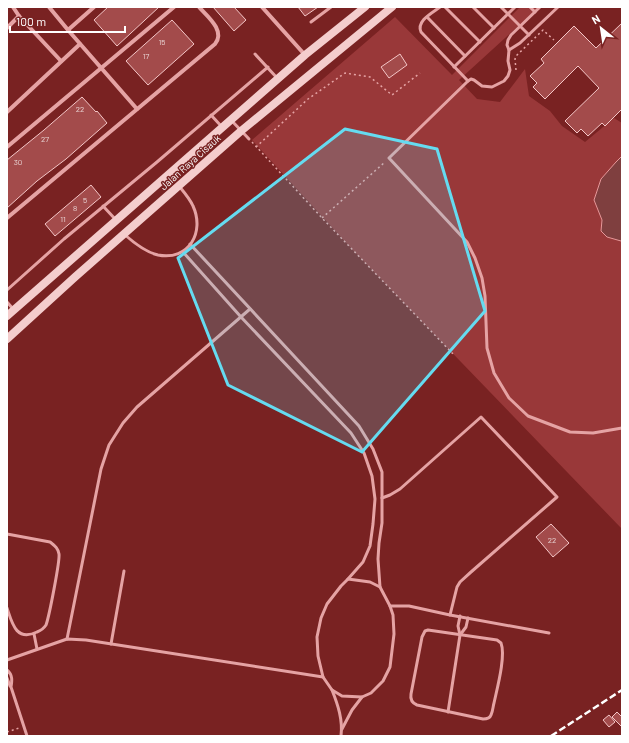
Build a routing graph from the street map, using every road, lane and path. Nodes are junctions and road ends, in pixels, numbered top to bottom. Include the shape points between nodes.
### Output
1 (13, 7) edge
2 (49, 7) edge
3 (94, 7) edge
4 (174, 7) edge
5 (199, 7) edge
6 (262, 7) edge
7 (331, 7) edge
8 (365, 7) edge
9 (392, 7) edge
10 (440, 7) edge
11 (445, 7) edge
12 (473, 7) edge
13 (502, 7) edge
14 (516, 7) edge
15 (530, 7) edge
16 (540, 7) edge
17 (558, 7) edge
18 (535, 12) junction
19 (508, 14) junction
20 (19, 16) junction
21 (427, 17) junction
22 (311, 22) dead end
23 (520, 25) junction
24 (7, 28) edge
25 (494, 28) junction
26 (68, 30) junction
27 (529, 35) junction
28 (554, 40) dead end
29 (480, 42) junction
30 (80, 44) junction
31 (509, 50) junction
32 (255, 54) dead end
33 (305, 55) junction
34 (465, 56) junction
35 (61, 62) junction
36 (268, 67) junction
37 (454, 67) junction
38 (101, 68) junction
39 (510, 70) junction
40 (420, 73) dead end
41 (278, 79) junction
42 (468, 81) junction
43 (137, 109) junction
44 (7, 112) edge
45 (211, 115) junction
46 (231, 120) junction
47 (222, 128) junction
48 (241, 130) junction
49 (249, 139) joint
50 (7, 147) edge
51 (256, 147) junction
52 (389, 158) junction
53 (179, 186) junction
54 (104, 206) junction
55 (7, 218) edge
56 (322, 218) junction
57 (116, 220) junction
58 (124, 234) junction
59 (190, 244) junction
60 (183, 252) junction
61 (7, 290) edge
62 (7, 302) edge
63 (250, 309) junction
64 (14, 310) junction
65 (7, 316) edge
66 (241, 317) junction
67 (7, 339) edge
68 (455, 356) dead end
69 (622, 428) edge
70 (382, 498) junction
71 (7, 534) edge
72 (124, 571) dead end
73 (348, 579) junction
74 (380, 586) junction
75 (390, 606) junction
76 (7, 608) edge
77 (450, 615) junction
78 (460, 616) junction
79 (468, 618) junction
80 (548, 633) dead end
81 (34, 634) junction
82 (460, 635) junction
83 (67, 639) junction
84 (111, 644) junction
85 (37, 649) junction
86 (7, 660) edge
87 (7, 670) edge
88 (323, 677) junction
89 (7, 678) edge
90 (332, 690) junction
91 (362, 697) junction
92 (448, 712) junction
93 (25, 726) junction
94 (342, 729) junction
95 (7, 732) edge
96 (28, 736) edge
97 (341, 736) edge

1 - 20 street
2 - 26 street
3 - 26 street
4 - 38 street
5 - 43 street via 216,26 218,40
6 - 33 street
7 - 22 lane
8 - 33 main road, Jalan Raya Cisauk
9 - 48 main road, Jalan Raya Cisauk
10 - 21 lane
11 - 29 lane
12 - 25 lane
13 - 19 lane
14 - 19 lane
15 - 18 lane
16 - 18 lane
17 - 27 lane
18 - 23 lane
19 - 23 lane
19 - 25 lane
20 - 24 street
20 - 35 street
21 - 34 lane
21 - 37 lane via 420,25 420,29
23 - 27 lane
23 - 31 lane via 508,40
25 - 29 lane
26 - 30 street
27 - 31 lane
28 - 39 path via 543,30 516,56 515,72
29 - 34 lane
30 - 35 street
30 - 38 street
31 - 39 lane
32 - 36 lane
33 - 41 main road, Jalan Raya Cisauk
34 - 37 lane
35 - 44 street
36 - 41 lane
36 - 45 lane
37 - 42 lane
38 - 43 street
38 - 50 street
39 - 42 lane via 504,81 492,87 482,86 471,79
40 - 51 path via 392,95 370,77 345,73 308,99
41 - 46 main road, Jalan Raya Cisauk
42 - 52 lane
43 - 55 street
45 - 47 lane
45 - 54 lane
46 - 47 main road, Jalan Raya Cisauk
46 - 48 lane
47 - 57 main road, Jalan Raya Cisauk
48 - 49 lane
48 - 53 main road, Jalan Raya Cisauk
49 - 51 path
51 - 56 path
52 - 56 path
52 - 69 lane via 467,242 475,258 485,296 487,348 494,373 509,398 528,416 570,432 593,433
53 - 58 main road, Jalan Raya Cisauk
53 - 59 lane via 193,205 197,218 197,231
54 - 57 lane
54 - 61 lane
56 - 68 path
57 - 64 main road, Jalan Raya Cisauk
58 - 60 lane via 134,243 158,255 173,256
58 - 67 main road, Jalan Raya Cisauk
59 - 60 lane
59 - 63 lane
60 - 66 lane
62 - 64 lane
63 - 66 lane
63 - 70 lane via 359,426 373,449 382,472
64 - 65 main road, Jalan Raya Cisauk
66 - 73 lane via 351,433 364,453 374,491 373,524 370,546 363,562
66 - 83 lane via 137,407 109,445 101,469
70 - 74 lane via 378,559
70 - 77 lane via 400,489 481,417 557,497 460,582
71 - 81 lane via 50,542 56,546 59,555 46,626
72 - 84 lane
73 - 74 lane
73 - 88 lane via 327,604 321,618 317,637
74 - 75 lane
75 - 77 lane via 409,606
75 - 91 lane via 394,634 390,667 384,681 371,693
76 - 81 lane via 18,633
77 - 78 lane
78 - 79 lane
78 - 82 lane
79 - 80 lane
79 - 82 lane via 466,627
81 - 85 lane
82 - 92 lane
82 - 92 lane via 425,631 411,694 413,704
82 - 92 lane via 497,640 502,646 502,662 489,718
83 - 84 lane
83 - 85 lane
84 - 88 lane
85 - 86 lane
87 - 96 lane via 12,679 11,687
88 - 90 lane
89 - 93 lane
90 - 91 lane via 342,696
90 - 94 lane via 339,708
91 - 94 lane
93 - 95 path
93 - 96 lane
94 - 97 lane

